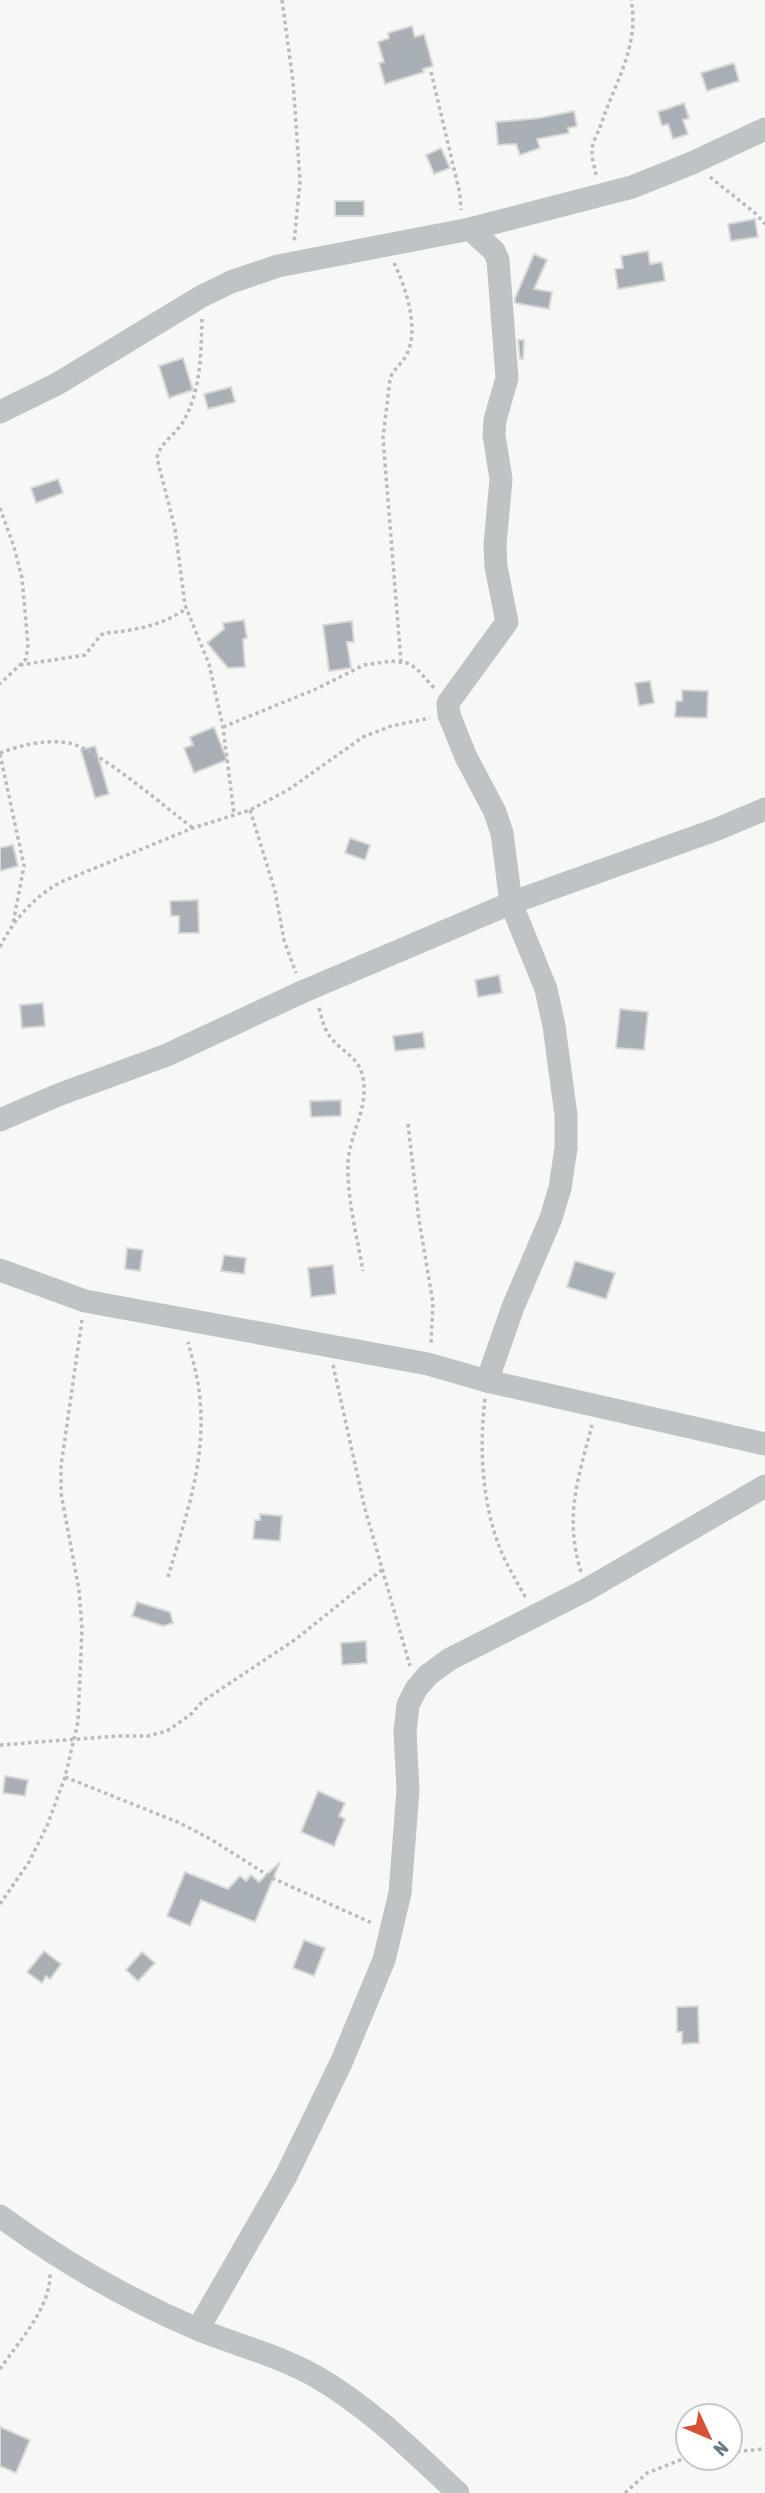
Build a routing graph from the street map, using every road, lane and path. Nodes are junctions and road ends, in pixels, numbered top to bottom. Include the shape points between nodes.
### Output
1 (282, 0) edge
2 (631, 0) edge
3 (431, 72) dead end
4 (765, 129) edge
5 (692, 163) junction
6 (600, 196) junction
7 (765, 224) edge
8 (467, 230) junction
9 (378, 246) junction
10 (291, 263) junction
11 (202, 296) junction
12 (1, 407) edge
13 (0, 508) edge
14 (187, 608) junction
15 (401, 662) junction
16 (20, 666) junction
17 (0, 684) edge
18 (449, 709) junction
19 (223, 727) junction
20 (0, 752) edge
21 (765, 809) edge
22 (250, 810) junction
23 (234, 814) junction
24 (193, 828) junction
25 (511, 904) junction
26 (12, 927) junction
27 (0, 935) edge
28 (3, 941) junction
29 (0, 947) edge
30 (309, 989) junction
31 (0, 1120) edge
32 (408, 1124) dead end
33 (0, 1270) edge
34 (363, 1271) dead end
35 (85, 1301) junction
36 (183, 1319) junction
37 (329, 1346) junction
38 (428, 1364) junction
39 (487, 1381) junction
40 (598, 1406) junction
41 (765, 1444) edge
42 (765, 1486) edge
43 (383, 1569) junction
44 (168, 1577) dead end
45 (586, 1590) junction
46 (536, 1617) junction
47 (416, 1689) junction
48 (73, 1741) junction
49 (0, 1745) edge
50 (65, 1777) junction
51 (0, 1904) edge
52 (391, 1932) junction
53 (0, 2216) edge
54 (50, 2272) dead end
55 (198, 2329) junction
56 (0, 2369) edge
57 (765, 2449) edge
58 (744, 2451) edge
59 (674, 2462) edge
60 (458, 2493) edge
61 (625, 2493) edge

1 - 10 path via 300,181
2 - 6 path via 634,33 626,65 592,152
3 - 8 path
4 - 5 street
5 - 6 street
5 - 7 path
6 - 8 street
8 - 9 street
8 - 18 street via 494,251 498,260 507,378 495,421 501,479 495,545 507,622
9 - 10 street
9 - 15 path via 400,276 412,327 406,355 390,379 383,438
10 - 11 street
11 - 12 street via 57,384
11 - 14 path via 192,405 157,458
13 - 16 path via 22,578 28,645
14 - 16 path via 161,622 105,633 85,655
14 - 19 path via 209,664
15 - 18 path via 416,668
15 - 19 path via 364,665
16 - 17 path
18 - 22 path via 363,737 288,790
18 - 25 street via 502,833
19 - 23 path
20 - 24 path via 44,743 81,748
20 - 26 path via 24,866
21 - 25 street
22 - 23 path
22 - 30 path via 275,891 284,940
23 - 24 path
24 - 26 path via 47,889
25 - 30 street
25 - 39 street via 546,989 561,1073 566,1148 551,1218
26 - 28 path
27 - 28 path
28 - 29 path
30 - 31 street via 167,1055
30 - 34 path via 324,1027 362,1073 362,1112 348,1162
32 - 38 path via 433,1303
33 - 35 street
35 - 36 street
35 - 48 path via 61,1466 82,1629
36 - 37 street
36 - 44 path via 200,1401 201,1440 195,1485
37 - 38 street
37 - 43 path
38 - 39 street
39 - 40 street
39 - 46 path via 481,1429 491,1519 500,1548
40 - 41 street
40 - 45 path via 572,1519 573,1546
42 - 45 street
43 - 47 path
43 - 48 path via 296,1639 203,1701 167,1731
45 - 46 street
46 - 47 street via 450,1659
47 - 52 street via 408,1705 407,1820
48 - 49 path
48 - 50 path
50 - 51 path via 29,1862
50 - 52 path via 180,1823 272,1878
52 - 55 street via 341,2063 292,2163
53 - 55 street via 99,2282
54 - 56 path via 40,2309
55 - 60 street via 312,2374 349,2397
57 - 58 path
59 - 61 path via 647,2473

